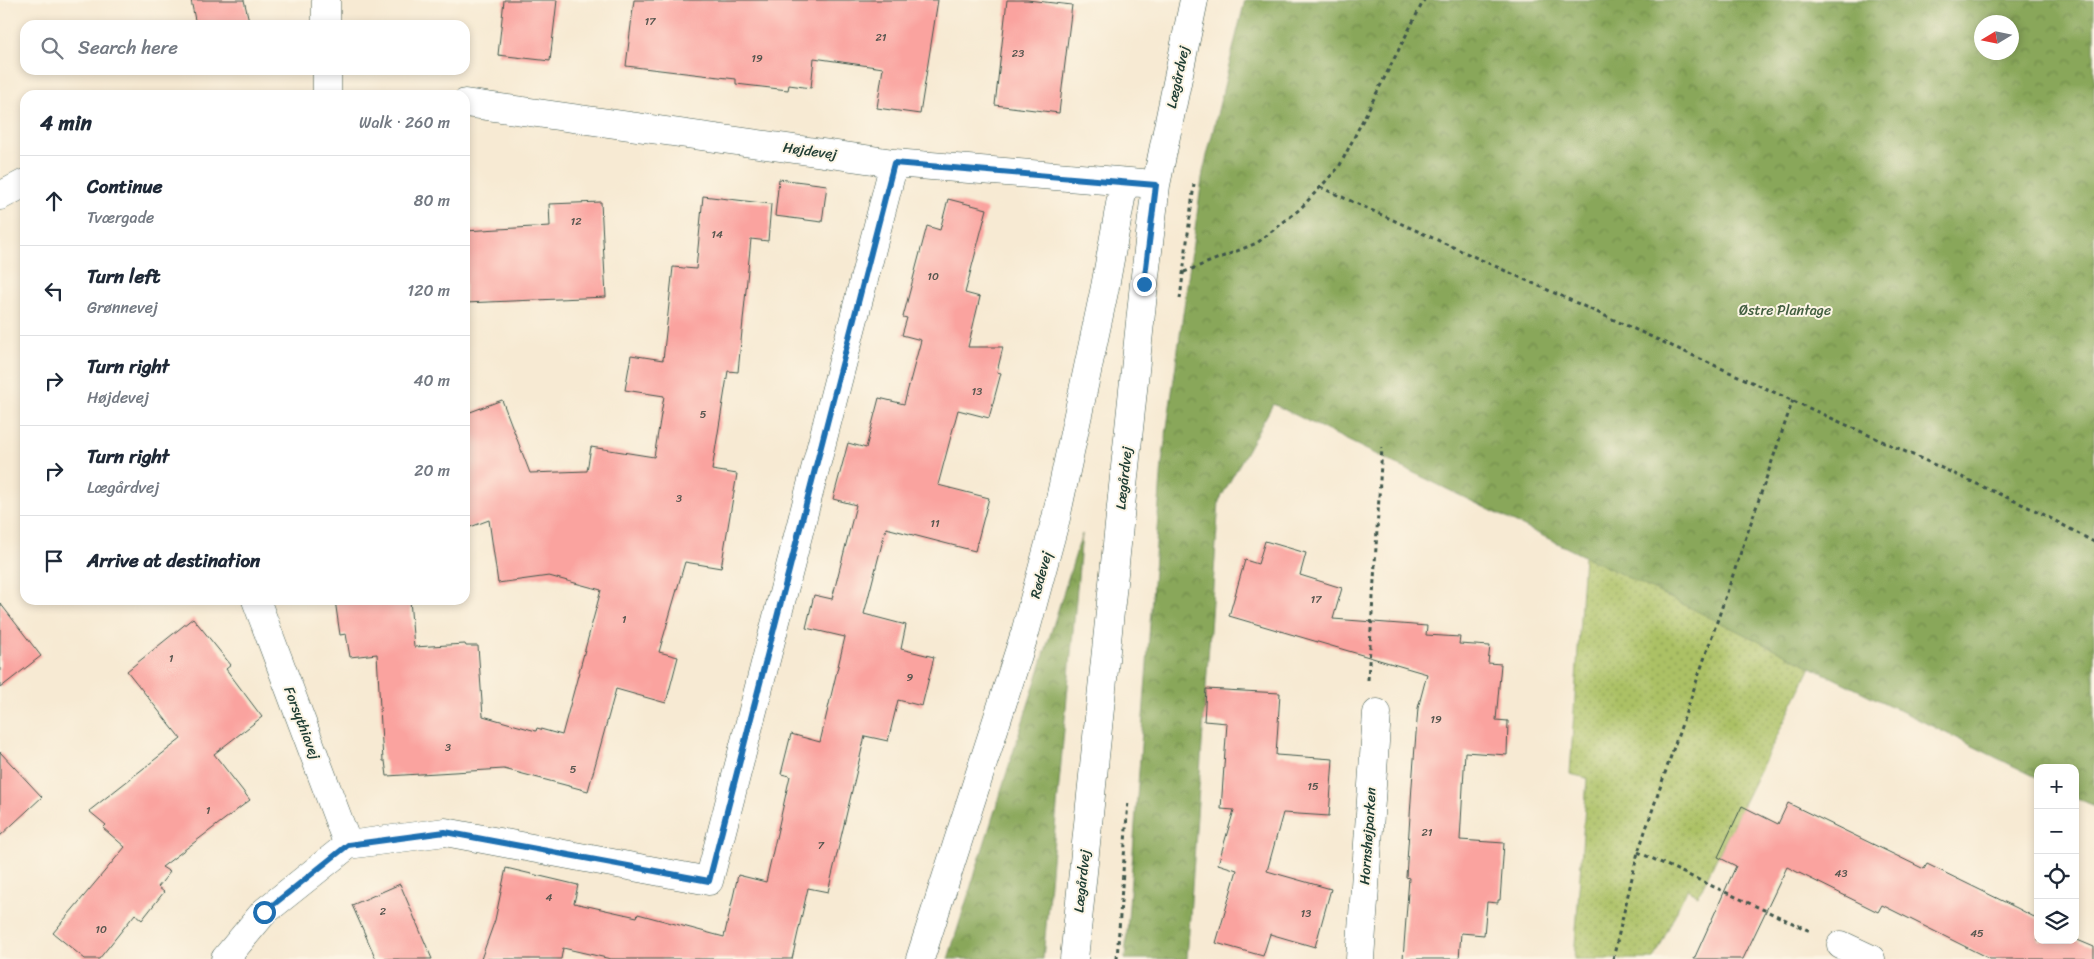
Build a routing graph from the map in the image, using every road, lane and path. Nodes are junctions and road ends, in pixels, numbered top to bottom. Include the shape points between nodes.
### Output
1 (326, 0) edge
2 (1194, 0) edge
3 (1424, 0) edge
4 (326, 20) edge
5 (327, 75) edge
6 (327, 90) edge
7 (470, 104) edge
8 (894, 163) junction
9 (1195, 176) dead end
10 (1124, 182) junction
11 (1156, 185) junction
12 (20, 186) edge
13 (1320, 187) junction
14 (0, 196) edge
15 (1184, 272) junction
16 (1180, 301) dead end
17 (1793, 400) junction
18 (1382, 447) dead end
19 (2094, 542) edge
20 (258, 605) edge
21 (1377, 713) joint
22 (1128, 796) dead end
23 (348, 845) junction
24 (1638, 852) junction
25 (1841, 945) joint
26 (225, 959) edge
27 (920, 959) edge
28 (1074, 959) edge
29 (1117, 959) edge
30 (1360, 959) edge
31 (1614, 959) edge
32 (1871, 959) edge

1 - 4 street
2 - 11 street, Lægårdvej
3 - 13 path via 1339,167
5 - 6 street
7 - 8 street, Højdevej
8 - 10 street, Højdevej
8 - 23 street via 709,881 445,832
9 - 15 path
10 - 11 street, Højdevej
10 - 27 street, Rødevej via 1056,518 1025,633
11 - 28 street, Lægårdvej
12 - 14 street
13 - 15 path via 1300,209 1256,243
13 - 17 path
15 - 16 path
17 - 19 path via 2039,512
17 - 24 path
18 - 21 path via 1367,692
20 - 23 street, Forsythiavej
21 - 30 street, Hornshøjparken
22 - 29 path
23 - 26 street via 264,912
24 - 25 path
24 - 31 path
25 - 32 street

